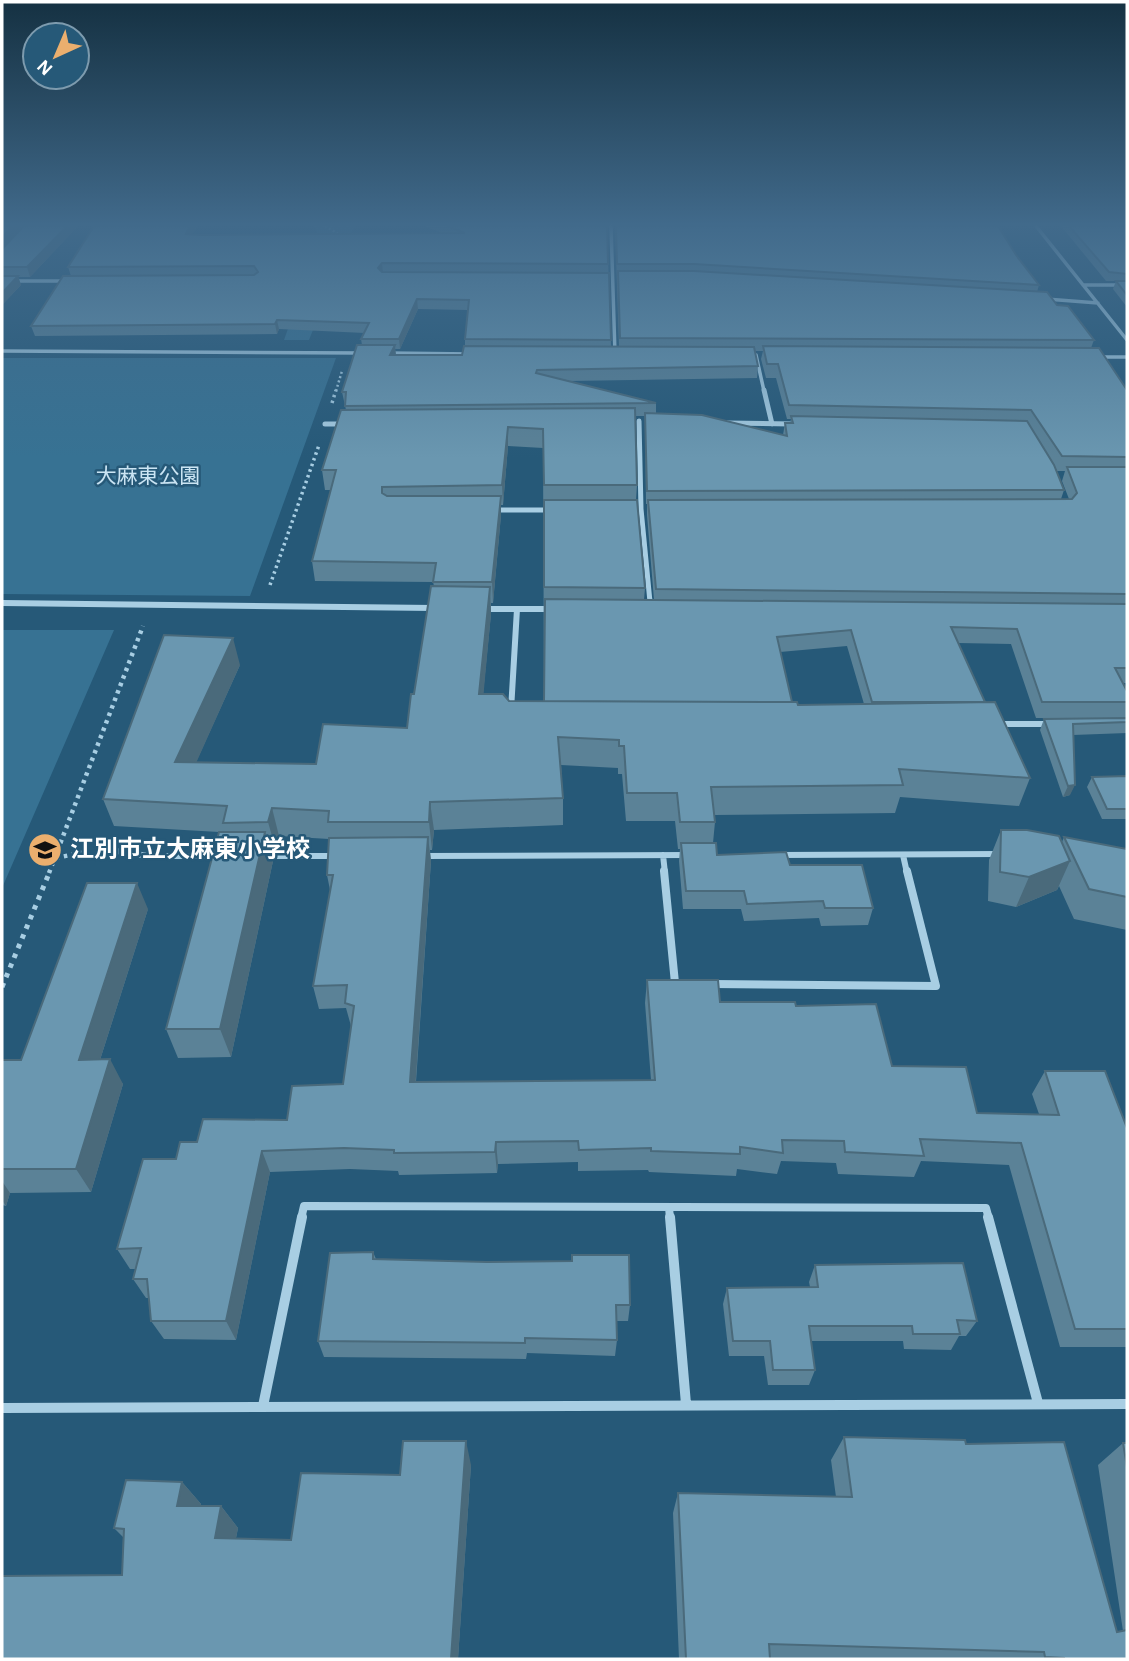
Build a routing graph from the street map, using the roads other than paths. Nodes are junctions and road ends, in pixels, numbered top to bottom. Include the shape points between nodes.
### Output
1 (1098, 303) edge
2 (614, 304) edge
3 (1127, 340) edge
4 (2, 351) edge
5 (374, 353) edge
6 (387, 353) edge
7 (481, 354) edge
8 (601, 354) edge
9 (615, 354) junction
10 (627, 354) edge
11 (743, 355) edge
12 (756, 355) junction
13 (769, 355) edge
14 (1086, 357) edge
15 (1127, 357) edge
16 (639, 421) junction
17 (625, 422) edge
18 (652, 422) edge
19 (719, 423) edge
20 (352, 424) edge
21 (772, 424) junction
22 (799, 424) edge
23 (325, 425) road end
24 (557, 509) edge
25 (627, 509) edge
26 (640, 509) junction
27 (654, 509) edge
28 (487, 510) edge
29 (2, 603) edge
30 (436, 608) edge
31 (477, 609) edge
32 (517, 609) junction
33 (557, 610) edge
34 (637, 610) edge
35 (650, 610) junction
36 (664, 611) edge
37 (510, 723) edge
38 (990, 724) edge
39 (1059, 724) edge
40 (104, 849) dead end
41 (1015, 854) edge
42 (663, 855) junction
43 (703, 855) edge
44 (770, 855) edge
45 (903, 855) junction
46 (231, 856) edge
47 (259, 856) edge
48 (343, 856) edge
49 (412, 856) edge
50 (687, 984) edge
51 (699, 984) edge
52 (669, 1207) junction
53 (1038, 1403) junction
54 (686, 1404) junction
55 (1127, 1404) edge
56 (263, 1406) junction
57 (2, 1408) edge

1 - 3 street
2 - 9 street
4 - 5 street
6 - 7 street
8 - 9 street
9 - 10 street
11 - 12 street
12 - 13 street
12 - 21 street
14 - 15 street
16 - 17 street
16 - 18 street
16 - 26 street
19 - 21 street
20 - 23 street
21 - 22 street
24 - 28 street
25 - 26 street
26 - 27 street
26 - 35 street
29 - 30 street
31 - 32 street
32 - 33 street
32 - 37 street
34 - 35 street
35 - 36 street
38 - 39 street
40 - 46 street via 148,856
41 - 45 street
42 - 43 street
42 - 49 street
42 - 50 street via 675,983
44 - 45 street
45 - 51 street via 936,986
47 - 48 street
52 - 53 street via 986,1208
52 - 54 street
52 - 56 street via 304,1206
53 - 54 street
53 - 55 street
54 - 56 street
56 - 57 street

